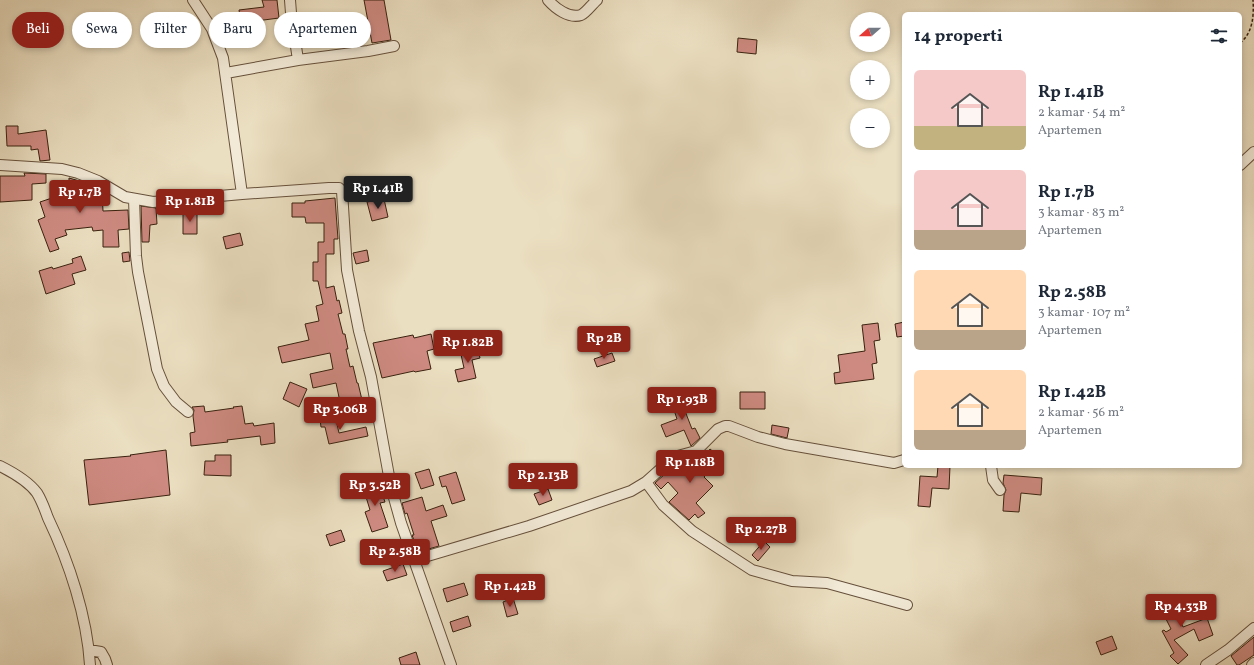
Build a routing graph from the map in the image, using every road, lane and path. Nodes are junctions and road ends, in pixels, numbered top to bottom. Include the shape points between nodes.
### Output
1 (193, 0) edge
2 (290, 0) edge
3 (548, 0) edge
4 (597, 0) edge
5 (1253, 0) edge
6 (1242, 41) edge
7 (394, 46) dead end
8 (298, 60) junction
9 (226, 72) junction
10 (1254, 152) edge
11 (1242, 163) edge
12 (0, 165) edge
13 (242, 194) junction
14 (134, 200) junction
15 (188, 412) dead end
16 (902, 461) edge
17 (0, 466) edge
18 (991, 468) edge
19 (646, 482) junction
20 (1000, 490) dead end
21 (414, 560) junction
22 (907, 606) dead end
23 (1254, 628) edge
24 (89, 650) junction
25 (90, 665) edge
26 (107, 665) edge
27 (451, 665) edge
28 (1206, 665) edge

1 - 9 street via 212,29
2 - 8 street
3 - 4 street via 558,9 574,16 582,14
5 - 6 path via 1252,26
7 - 8 street
8 - 9 street
9 - 13 street
10 - 11 street
12 - 14 street via 62,169 78,173
13 - 14 street via 153,202
13 - 21 street via 329,188 339,188 342,191 348,277 391,487
14 - 15 street via 138,272 157,369 164,386 176,402
16 - 19 street via 894,463 785,444 724,426 696,451 672,458
17 - 24 street via 36,493 57,537 77,597
18 - 20 street via 993,480
19 - 21 street via 631,491 529,526
19 - 22 street via 663,505 692,531 752,570 792,582 827,583
21 - 27 street
23 - 28 street
24 - 25 street
24 - 26 street via 101,652

